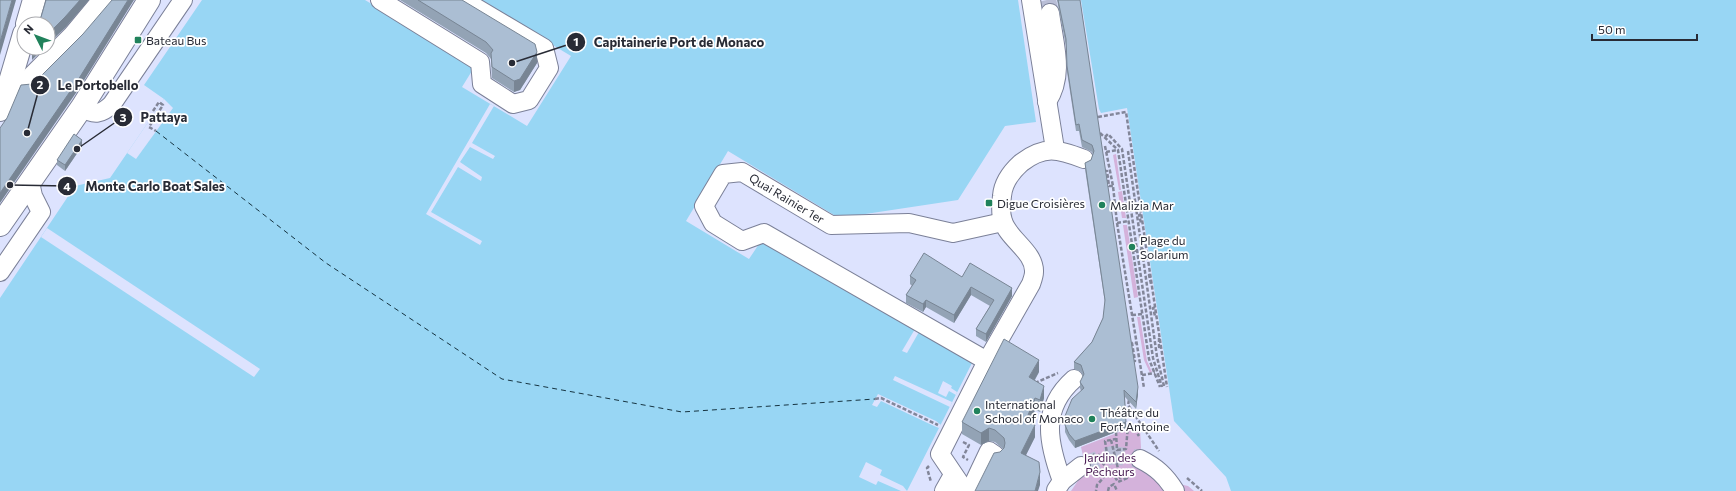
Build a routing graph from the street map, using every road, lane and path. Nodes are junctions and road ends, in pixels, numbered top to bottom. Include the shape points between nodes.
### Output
1 (34, 0) edge
2 (104, 0) edge
3 (149, 0) edge
4 (183, 0) edge
5 (380, 0) edge
6 (463, 0) edge
7 (1031, 0) edge
8 (1045, 7) edge
9 (29, 16) edge
10 (18, 56) edge
11 (1050, 61) dead end
12 (28, 82) dead end
13 (97, 82) junction
14 (1047, 102) junction
15 (112, 104) junction
16 (82, 107) junction
17 (0, 110) edge
18 (153, 111) dead end
19 (1098, 116) edge
20 (156, 131) dead end
21 (1100, 134) edge
22 (1105, 137) junction
23 (1105, 146) dead end
24 (1055, 149) junction
25 (1118, 150) junction
26 (1123, 151) junction
27 (1130, 151) junction
28 (1106, 152) junction
29 (1084, 159) dead end
30 (1100, 172) edge
31 (30, 182) junction
32 (1136, 184) junction
33 (1113, 186) junction
34 (1134, 189) junction
35 (1128, 190) junction
36 (1124, 191) junction
37 (1138, 194) junction
38 (1141, 214) junction
39 (1133, 220) junction
40 (1138, 220) junction
41 (1129, 221) junction
42 (1003, 222) junction
43 (1117, 223) junction
44 (1142, 223) junction
45 (0, 225) edge
46 (1146, 245) junction
47 (1141, 250) junction
48 (1134, 251) junction
49 (1147, 253) junction
50 (0, 272) edge
51 (1150, 275) junction
52 (1148, 280) junction
53 (1138, 281) junction
54 (1142, 281) junction
55 (1152, 284) junction
56 (1155, 307) junction
57 (1152, 312) junction
58 (1145, 313) junction
59 (1132, 315) junction
60 (1156, 315) junction
61 (1160, 338) junction
62 (1157, 342) junction
63 (1136, 343) junction
64 (1151, 343) junction
65 (1147, 344) junction
66 (1161, 347) junction
67 (987, 361) junction
68 (1129, 362) edge
69 (1161, 372) junction
70 (1142, 375) junction
71 (1066, 376) joint
72 (1033, 384) edge
73 (1164, 387) junction
74 (1144, 388) dead end
75 (1130, 396) edge
76 (875, 398) dead end
77 (945, 430) junction
78 (1116, 432) edge
79 (1146, 433) dead end
80 (1138, 436) dead end
81 (1116, 439) junction
82 (1111, 440) junction
83 (995, 454) edge
84 (1140, 459) tunnel mouth
85 (1081, 466) tunnel mouth
86 (981, 467) junction
87 (953, 475) junction
88 (1126, 476) dead end
89 (1115, 477) dead end
90 (1121, 481) junction
91 (1059, 486) edge
92 (944, 491) edge
93 (965, 491) edge
94 (970, 491) edge
95 (1096, 491) edge
96 (1108, 491) edge
97 (1117, 491) edge
98 (1175, 491) edge

1 - 9 main road
2 - 12 main road via 74,36
3 - 13 main road
4 - 15 street
5 - 6 street via 480,62 482,84 513,104 529,100 549,68 544,48
7 - 14 street
8 - 11 street
8 - 14 street via 1058,72 1055,88
10 - 17 main road
13 - 15 street via 101,93
13 - 16 main road
14 - 24 street
15 - 16 street via 106,111 98,113 89,112
16 - 31 main road
18 - 20 path via 158,102 163,105 149,127
19 - 27 path via 1126,112
21 - 22 path
22 - 25 path
22 - 26 path via 1108,134
23 - 28 path
24 - 29 street
24 - 42 street via 1029,157 1007,180 1002,191
25 - 28 path
25 - 36 path
26 - 27 path
26 - 35 path
27 - 32 path
27 - 34 path
28 - 33 path
30 - 33 path via 1107,171 1109,186
31 - 45 main road
31 - 50 street via 33,196 41,212
32 - 34 path
32 - 37 path
33 - 43 path
34 - 35 path
34 - 37 path
34 - 40 path
35 - 36 path
35 - 39 path
36 - 41 path
37 - 38 path
38 - 40 path
38 - 44 path
39 - 40 path
39 - 47 path
40 - 44 path
40 - 47 path
41 - 43 path
41 - 48 path
42 - 67 street via 1030,259 1034,272 1031,284
42 - 67 street, Quai Rainier 1er via 953,233 909,223 831,225 742,172 723,174 704,206 713,223 742,241 764,233
43 - 59 path
44 - 46 path
46 - 47 path
46 - 49 path
47 - 48 path
47 - 49 path
47 - 52 path
47 - 54 path
48 - 53 path
49 - 51 path
51 - 52 path
51 - 55 path
52 - 54 path
52 - 55 path
52 - 57 path
53 - 54 path
53 - 58 path
54 - 58 path
55 - 56 path
56 - 57 path
56 - 60 path
57 - 58 path
57 - 60 path
57 - 62 path
58 - 59 path
58 - 64 path
58 - 65 path
59 - 63 path
60 - 61 path
61 - 62 path
61 - 66 path
62 - 64 path
62 - 66 path
62 - 69 path
63 - 68 path via 1132,343 1135,361
63 - 70 path
64 - 65 path
64 - 69 path
65 - 69 path via 1149,359
66 - 69 path
67 - 77 street
69 - 70 path
69 - 73 path
69 - 73 path
69 - 73 path via 1166,376
70 - 74 path
71 - 72 path
71 - 91 street via 1050,414 1050,438
75 - 79 path via 1128,405
76 - 77 path via 881,398
77 - 86 path via 969,445 963,457
77 - 87 street via 940,454
78 - 81 path
80 - 81 path via 1131,424 1128,425 1126,449 1117,450
81 - 82 path
82 - 90 path
82 - 95 path via 1105,440 1108,460 1100,454 1097,458 1110,470 1097,485
83 - 86 street via 989,451
84 - 98 street via 1167,477
85 - 91 street
86 - 94 street
87 - 92 street
87 - 93 street
88 - 90 path via 1127,478
89 - 90 path via 1118,482
96 - 97 path via 1114,484

